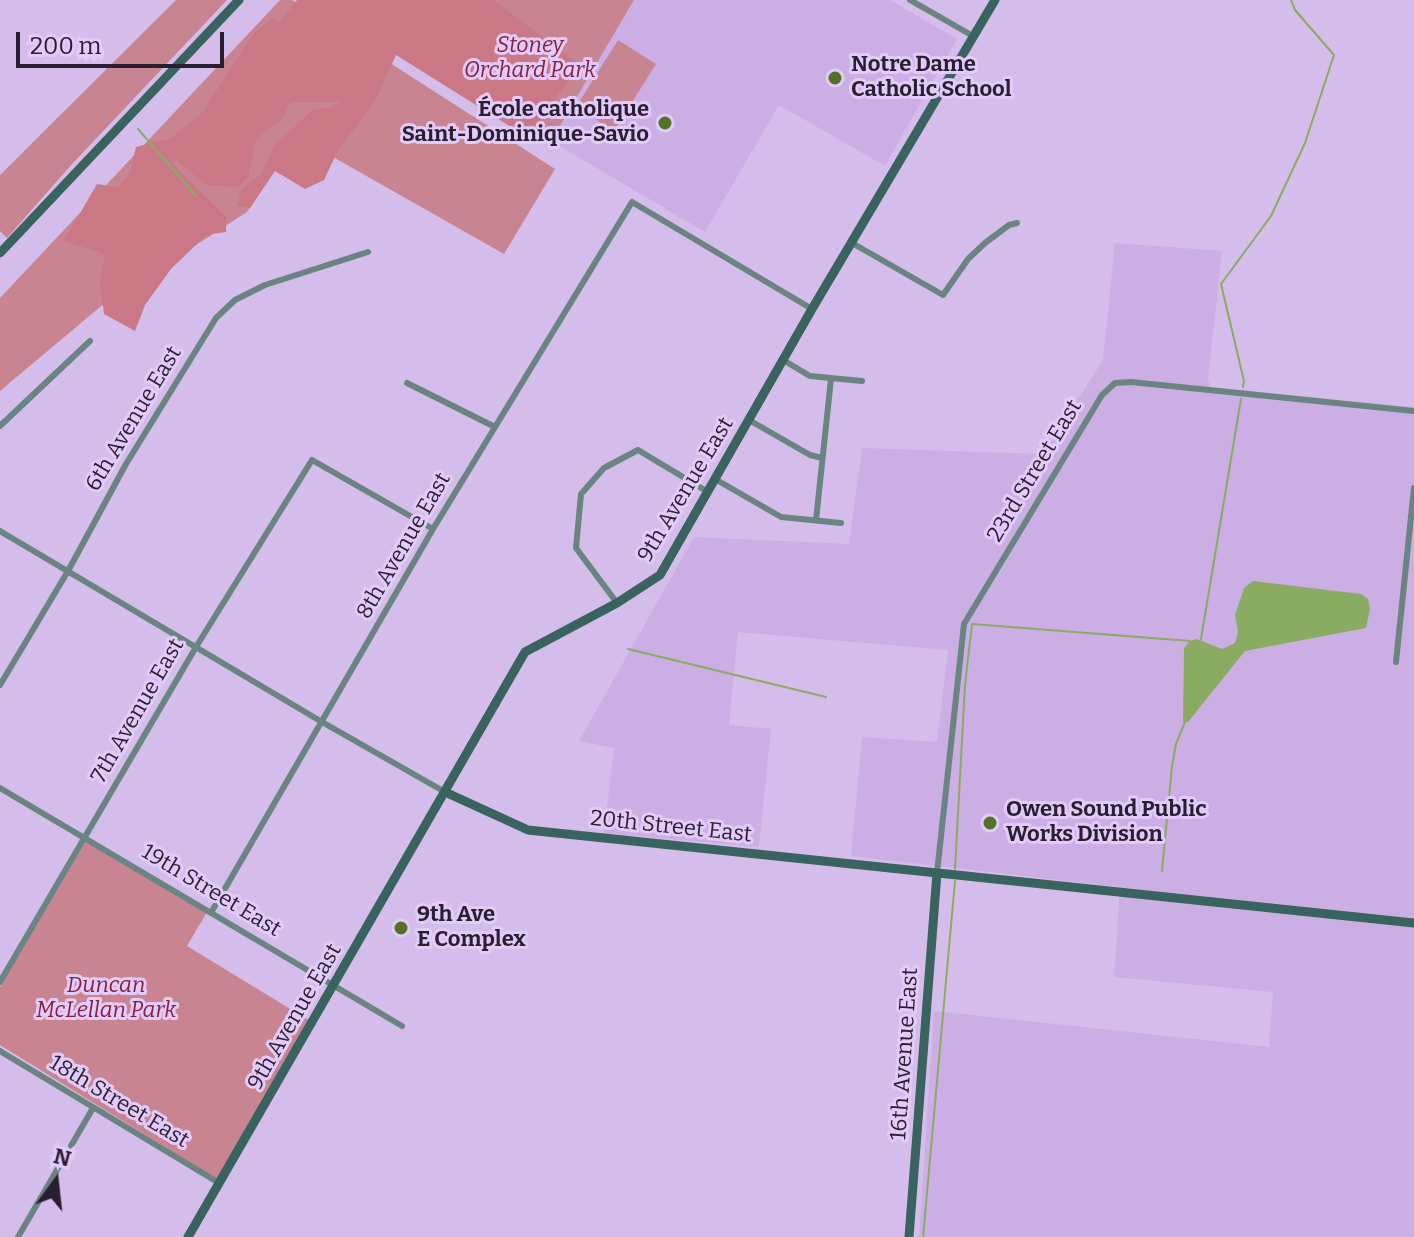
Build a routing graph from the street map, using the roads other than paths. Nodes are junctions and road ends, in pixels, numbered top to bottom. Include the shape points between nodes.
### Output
1 (239, 0) edge
2 (910, 0) edge
3 (995, 0) edge
4 (973, 36) junction
5 (1017, 223) dead end
6 (852, 243) junction
7 (368, 252) dead end
8 (0, 253) edge
9 (812, 309) junction
10 (90, 341) dead end
11 (783, 360) junction
12 (831, 379) junction
13 (862, 381) dead end
14 (407, 383) dead end
15 (1414, 411) edge
16 (749, 420) junction
17 (0, 426) edge
18 (495, 427) junction
19 (822, 458) junction
20 (715, 479) junction
21 (1414, 488) edge
22 (708, 492) junction
23 (816, 520) junction
24 (841, 523) dead end
25 (433, 529) junction
26 (0, 531) edge
27 (68, 571) junction
28 (617, 603) junction
29 (196, 647) junction
30 (1396, 662) dead end
31 (0, 685) edge
32 (322, 722) junction
33 (0, 788) edge
34 (445, 792) junction
35 (85, 837) junction
36 (937, 873) junction
37 (212, 911) junction
38 (1414, 923) edge
39 (0, 982) edge
40 (334, 985) junction
41 (402, 1026) dead end
42 (0, 1051) edge
43 (93, 1108) junction
44 (219, 1183) junction
45 (18, 1237) edge
46 (188, 1237) edge
47 (909, 1237) edge

1 - 8 street
2 - 4 street
3 - 4 street, 9th Avenue East
4 - 6 street, 9th Avenue East
5 - 6 street via 968,259 943,295
6 - 9 street, 9th Avenue East
7 - 27 street, 6th Avenue East via 265,285 222,311 126,464
9 - 11 street, 9th Avenue East
9 - 18 street, 8th Avenue East via 632,202
10 - 17 street
11 - 12 street via 810,376
11 - 16 street, 9th Avenue East
12 - 13 street
12 - 19 street
14 - 18 street
15 - 36 street, 23rd Street East via 1131,382 1115,383 1102,395 964,624
16 - 19 street
16 - 20 street, 9th Avenue East
18 - 25 street, 8th Avenue East
19 - 23 street
20 - 22 street, 9th Avenue East
20 - 23 street via 781,517
21 - 30 street
22 - 28 street, 9th Avenue East via 660,575
22 - 28 street via 638,450 604,468 581,494 576,548
23 - 24 street
25 - 29 street, 7th Avenue East via 312,460
25 - 32 street, 8th Avenue East
26 - 27 street, 20th Street East
27 - 29 street, 20th Street East
27 - 31 street, 6th Avenue East
28 - 34 street, 9th Avenue East via 525,652
29 - 32 street, 20th Street East
29 - 35 street, 7th Avenue East
32 - 34 street, 20th Street East
32 - 37 street, 8th Avenue East
33 - 35 street, 19th Street East
34 - 36 street, 20th Street East via 528,830
34 - 40 street, 9th Avenue East
35 - 37 street, 19th Street East
35 - 39 street, 7th Avenue East
36 - 38 street, 20th Street East
36 - 47 street, 16th Avenue East
37 - 40 street, 19th Street East
40 - 41 street, 19th Street East
40 - 44 street, 9th Avenue East
42 - 43 street, 18th Street East
43 - 44 street, 18th Street East
43 - 45 street
44 - 46 street, 9th Avenue East

